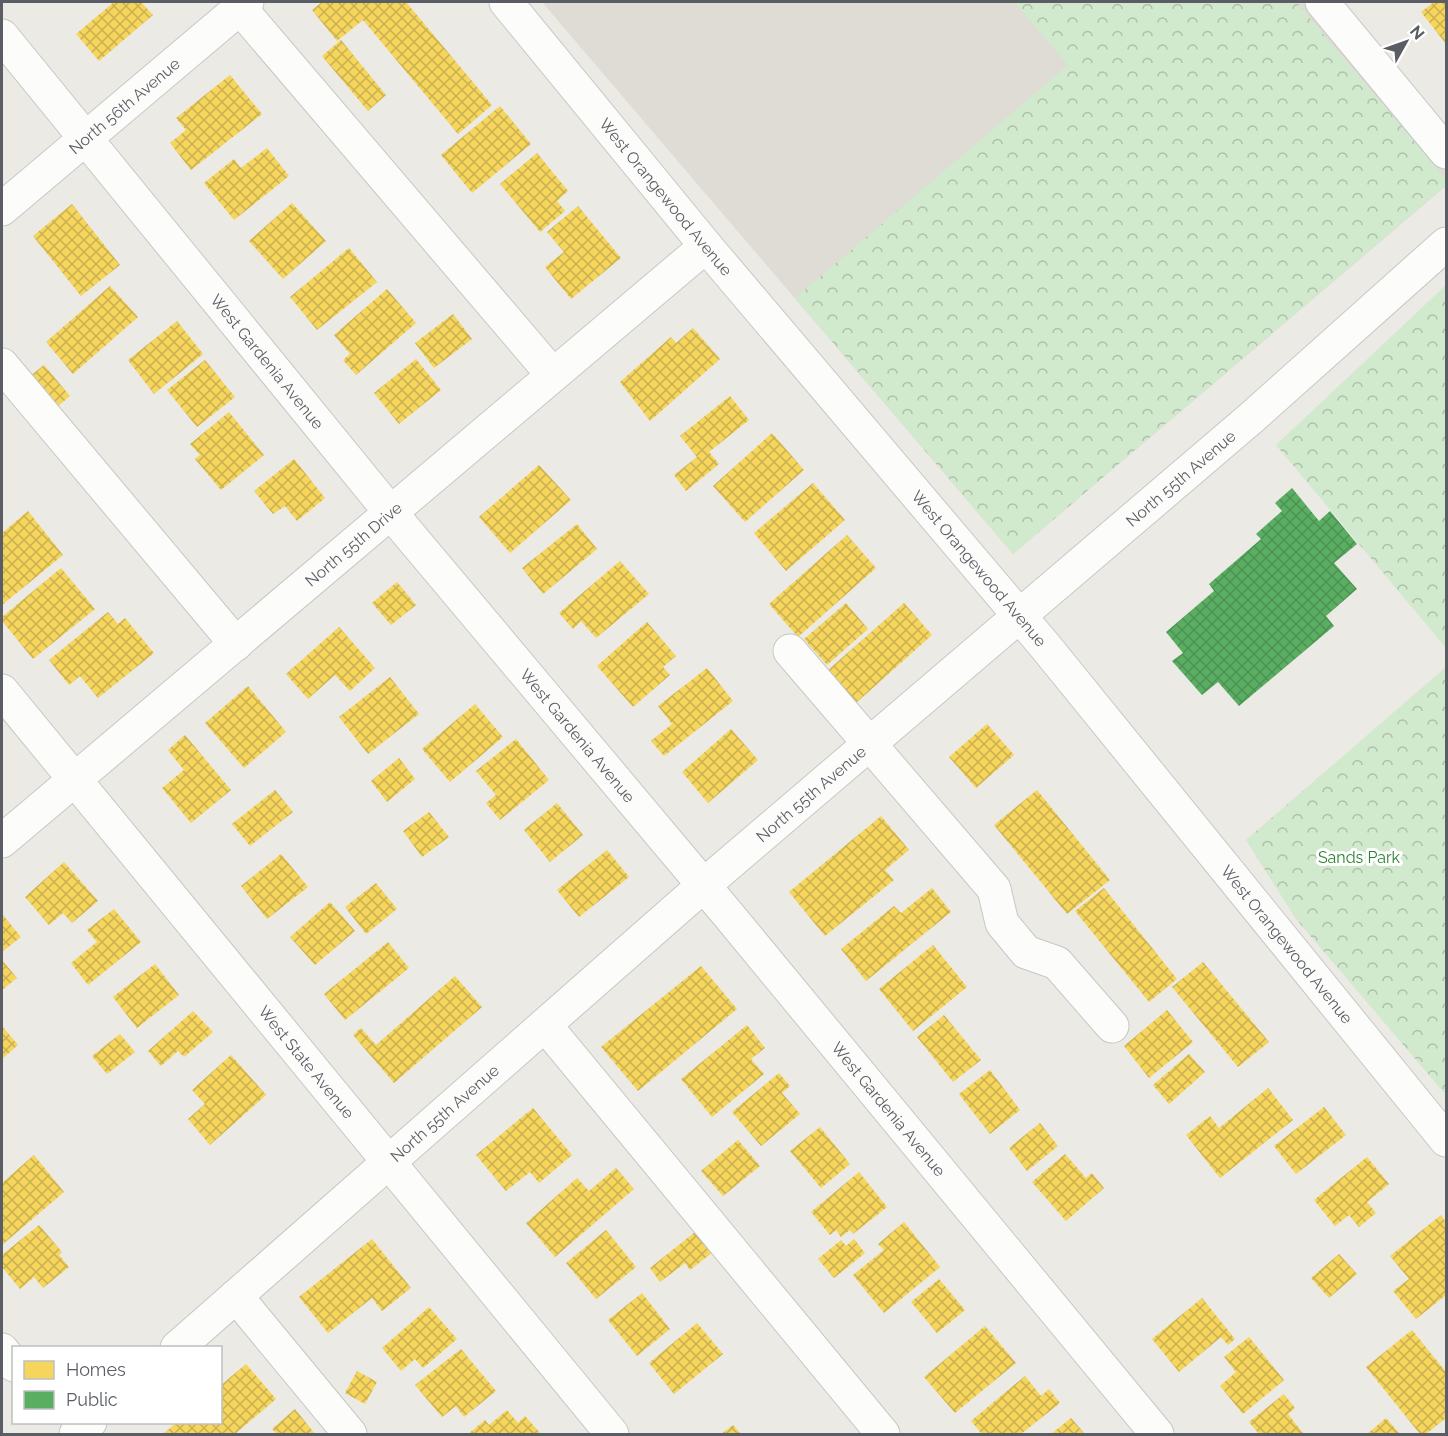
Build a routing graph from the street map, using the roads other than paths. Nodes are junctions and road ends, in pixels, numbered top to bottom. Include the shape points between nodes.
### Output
1 (506, 2) edge
2 (1322, 2) edge
3 (244, 5) edge
4 (2, 36) edge
5 (86, 138) junction
6 (1446, 152) edge
7 (2, 209) edge
8 (1446, 244) edge
9 (706, 246) junction
10 (2, 365) edge
11 (553, 375) junction
12 (391, 513) junction
13 (1019, 615) junction
14 (236, 644) junction
15 (790, 651) dead end
16 (2, 691) edge
17 (870, 745) junction
18 (76, 779) junction
19 (2, 842) edge
20 (704, 885) junction
21 (545, 1025) junction
22 (1112, 1026) dead end
23 (1446, 1140) edge
24 (388, 1161) junction
25 (236, 1296) junction
26 (178, 1346) edge
27 (2, 1350) edge
28 (12, 1362) edge
29 (88, 1424) edge
30 (76, 1434) edge
31 (350, 1434) edge
32 (612, 1434) edge
33 (884, 1434) edge
34 (1157, 1434) edge

1 - 9 street, West Orangewood Avenue
2 - 6 street
3 - 5 street, North 56th Avenue
3 - 11 street
4 - 5 street, West Gardenia Avenue
5 - 7 street, North 56th Avenue
5 - 12 street, West Gardenia Avenue
8 - 13 street, North 55th Avenue
9 - 11 street, North 55th Drive
9 - 13 street, West Orangewood Avenue
10 - 14 street
11 - 12 street, North 55th Drive
12 - 14 street, North 55th Drive
12 - 20 street, West Gardenia Avenue
13 - 17 street, North 55th Avenue
13 - 23 street, West Orangewood Avenue
14 - 18 street, North 55th Drive
15 - 17 street
16 - 18 street, West State Avenue
17 - 20 street, North 55th Avenue
17 - 22 street via 994,889 1002,923 1026,952 1057,963
18 - 19 street, North 55th Drive
18 - 24 street, West State Avenue
20 - 21 street, North 55th Avenue
20 - 34 street, West Gardenia Avenue
21 - 24 street, North 55th Avenue
21 - 33 street
24 - 25 street, North 55th Avenue
24 - 32 street, West State Avenue
25 - 26 street, North 55th Avenue
25 - 31 street
27 - 28 street
29 - 30 street

